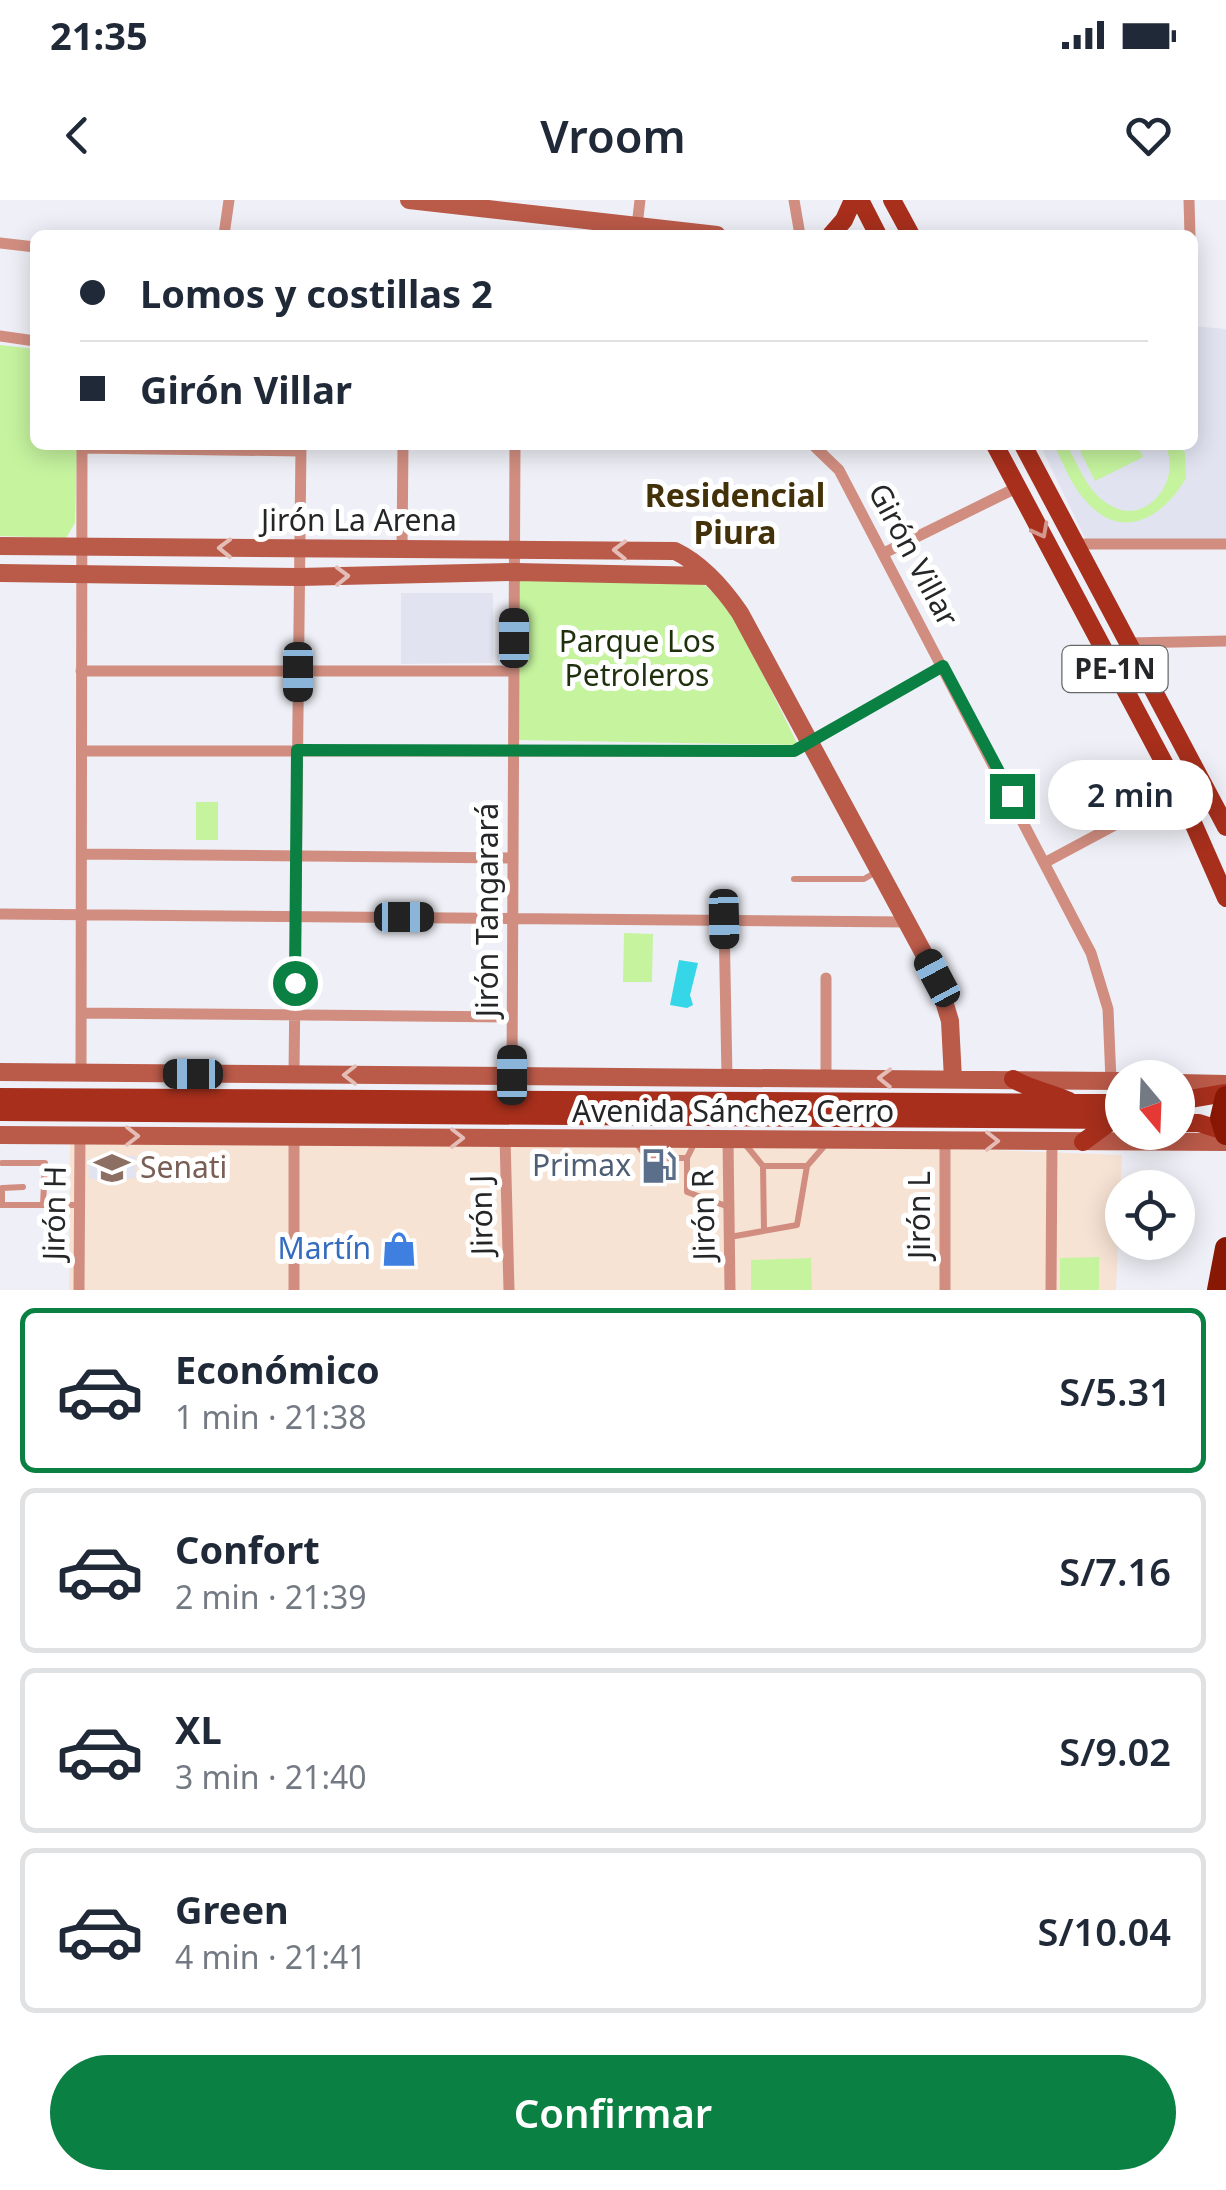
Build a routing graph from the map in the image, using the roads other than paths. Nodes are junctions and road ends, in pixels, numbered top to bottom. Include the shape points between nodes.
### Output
1 (229, 200) edge
2 (409, 200) edge
3 (640, 200) edge
4 (794, 200) edge
5 (856, 200) edge
6 (892, 200) edge
7 (1189, 200) edge
8 (636, 229) edge
9 (225, 230) edge
10 (799, 230) edge
11 (835, 230) edge
12 (875, 230) edge
13 (907, 230) edge
14 (1190, 230) edge
15 (0, 243) edge
16 (30, 246) edge
17 (0, 336) edge
18 (30, 340) edge
19 (82, 450) edge
20 (300, 450) edge
21 (403, 450) edge
22 (516, 450) edge
23 (819, 450) edge
24 (998, 450) edge
25 (1026, 450) edge
26 (1018, 487) junction
27 (1076, 544) junction
28 (1226, 544) edge
29 (0, 546) edge
30 (81, 547) junction
31 (299, 549) junction
32 (515, 549) junction
33 (402, 550) junction
34 (884, 553) junction
35 (515, 572) junction
36 (0, 573) edge
37 (81, 574) junction
38 (709, 576) junction
39 (299, 577) junction
40 (1226, 641) edge
41 (1128, 643) junction
42 (943, 666) junction
43 (514, 671) junction
44 (81, 672) junction
45 (298, 672) junction
46 (810, 742) junction
47 (297, 750) junction
48 (514, 750) junction
49 (82, 751) junction
50 (1201, 779) junction
51 (1179, 791) junction
52 (1226, 828) edge
53 (82, 854) junction
54 (296, 856) junction
55 (513, 858) junction
56 (1046, 862) junction
57 (879, 870) junction
58 (794, 878) dead end
59 (1226, 898) edge
60 (0, 914) edge
61 (81, 914) junction
62 (296, 916) junction
63 (513, 918) junction
64 (724, 919) junction
65 (907, 922) junction
66 (826, 978) dead end
67 (81, 1013) junction
68 (295, 1016) junction
69 (512, 1017) junction
70 (1114, 1060) edge
71 (0, 1072) edge
72 (81, 1073) junction
73 (294, 1074) junction
74 (512, 1075) junction
75 (727, 1077) junction
76 (826, 1078) junction
77 (953, 1079) junction
78 (1014, 1079) junction
79 (1105, 1081) edge
80 (1195, 1083) edge
81 (1226, 1084) edge
82 (1226, 1095) edge
83 (0, 1097) edge
84 (1195, 1100) edge
85 (1074, 1103) junction
86 (1105, 1103) edge
87 (0, 1112) edge
88 (1105, 1120) edge
89 (1195, 1123) edge
90 (1105, 1128) edge
91 (0, 1135) edge
92 (80, 1136) junction
93 (1225, 1136) edge
94 (294, 1137) junction
95 (505, 1138) junction
96 (633, 1139) junction
97 (696, 1140) junction
98 (734, 1140) junction
99 (830, 1140) junction
100 (945, 1141) junction
101 (1052, 1142) junction
102 (1082, 1142) junction
103 (687, 1158) junction
104 (2, 1163) edge
105 (763, 1166) junction
106 (807, 1166) junction
107 (23, 1187) dead end
108 (1, 1205) edge
109 (43, 1206) junction
110 (81, 1206) junction
111 (730, 1207) junction
112 (764, 1230) junction
113 (730, 1237) junction
114 (1225, 1257) edge
115 (79, 1290) edge
116 (294, 1290) edge
117 (509, 1290) edge
118 (730, 1290) edge
119 (945, 1290) edge
120 (1051, 1290) edge
121 (1218, 1290) edge

1 - 9 street
2 - 8 main road
3 - 8 street
4 - 10 street
5 - 11 main road
5 - 12 main road
6 - 13 main road
7 - 14 street
15 - 16 street
17 - 18 street
19 - 30 street
20 - 31 street
21 - 33 street
22 - 32 street, Jirón Tangarará
23 - 34 street, Girón Villar via 840,470
24 - 26 main road, PE-1N
25 - 27 main road, PE-1N
26 - 34 street
26 -> 51 main road, PE-1N
27 - 28 street
27 - 41 main road, PE-1N
29 - 30 main road, Jirón La Arena
31 -> 30 main road, Jirón La Arena
30 - 37 street
31 - 33 main road, Jirón La Arena
31 - 39 street
32 - 33 main road, Jirón La Arena
32 - 35 street, Jirón Tangarará
38 -> 32 main road, Jirón La Arena via 675,551
34 - 42 street, Girón Villar
35 - 38 main road, Jirón La Arena
39 -> 35 main road, Jirón La Arena
35 - 43 street, Jirón Tangarará
36 - 37 main road, Jirón La Arena
37 - 39 main road, Jirón La Arena
37 - 44 street
38 - 46 main road, Jirón La Arena via 740,613
39 - 45 street
40 - 41 street
41 - 50 main road, PE-1N
42 - 46 street
42 - 56 street, Girón Villar
43 - 45 street
43 - 48 street, Jirón Tangarará
44 - 45 street
44 - 49 street
45 - 47 street
46 - 48 street via 794,751
46 - 57 main road, Jirón La Arena
47 - 48 street
47 - 49 street
47 - 54 street
48 - 55 street, Jirón Tangarará
49 - 53 street
50 - 51 street
50 - 52 main road, PE-1N
51 - 56 street
51 - 59 main road, PE-1N
53 - 54 street
53 - 61 street
54 - 55 street
54 - 62 street
55 - 63 street, Jirón Tangarará
56 - 70 street, Girón Villar via 1102,981
57 - 58 lane via 864,878
57 - 65 main road, Jirón La Arena
60 - 61 street
61 - 62 street
61 - 67 street
62 - 63 street
62 - 68 street
63 - 64 street
63 - 69 street, Jirón Tangarará
64 - 65 street
64 - 75 street
65 - 77 main road, Jirón La Arena via 946,1000
66 - 76 street
67 - 68 street
67 - 72 street
68 - 69 street
68 - 73 street
69 - 74 street, Jirón Tangarará
71 - 72 main road, Avenida Sánchez Cerro
72 - 73 main road, Avenida Sánchez Cerro
74 -> 73 main road, Avenida Sánchez Cerro
74 - 75 main road, Avenida Sánchez Cerro
75 - 76 main road, Avenida Sánchez Cerro
77 -> 76 main road, Avenida Sánchez Cerro
77 - 78 main road, Avenida Sánchez Cerro
78 - 79 main road, Avenida Sánchez Cerro
78 - 85 main road
80 - 81 main road
82 - 84 main road
82 - 93 highway
83 - 85 main road, Avenida Sánchez Cerro
85 - 86 main road, Avenida Sánchez Cerro
87 - 88 main road, Avenida Sánchez Cerro
89 - 93 main road
90 - 102 main road
91 - 92 main road, Avenida Sánchez Cerro
92 -> 94 main road, Avenida Sánchez Cerro
92 - 110 street, Jirón H
93 - 102 main road, Avenida Sánchez Cerro
94 -> 95 main road, Avenida Sánchez Cerro
94 - 116 street
95 - 96 main road, Avenida Sánchez Cerro
95 - 117 street, Jirón J
96 - 97 main road, Avenida Sánchez Cerro
96 - 103 lane via 647,1158
97 - 98 main road, Avenida Sánchez Cerro
97 - 103 lane
98 - 99 main road, Avenida Sánchez Cerro
98 - 105 lane
98 - 111 street, Jirón R
99 - 100 main road, Avenida Sánchez Cerro
99 - 106 lane
100 -> 101 main road, Avenida Sánchez Cerro
100 - 119 street, Jirón L
101 - 102 main road, Avenida Sánchez Cerro
101 - 120 street
103 - 111 lane via 687,1192
104 - 109 lane via 45,1163
105 - 106 lane
105 - 112 lane
106 - 112 lane via 796,1225
107 - 108 lane via 2,1188
108 - 109 lane
109 - 110 lane
110 - 115 street, Jirón H
111 - 113 street, Jirón R
112 - 113 lane
113 - 118 street, Jirón R
114 - 121 highway

